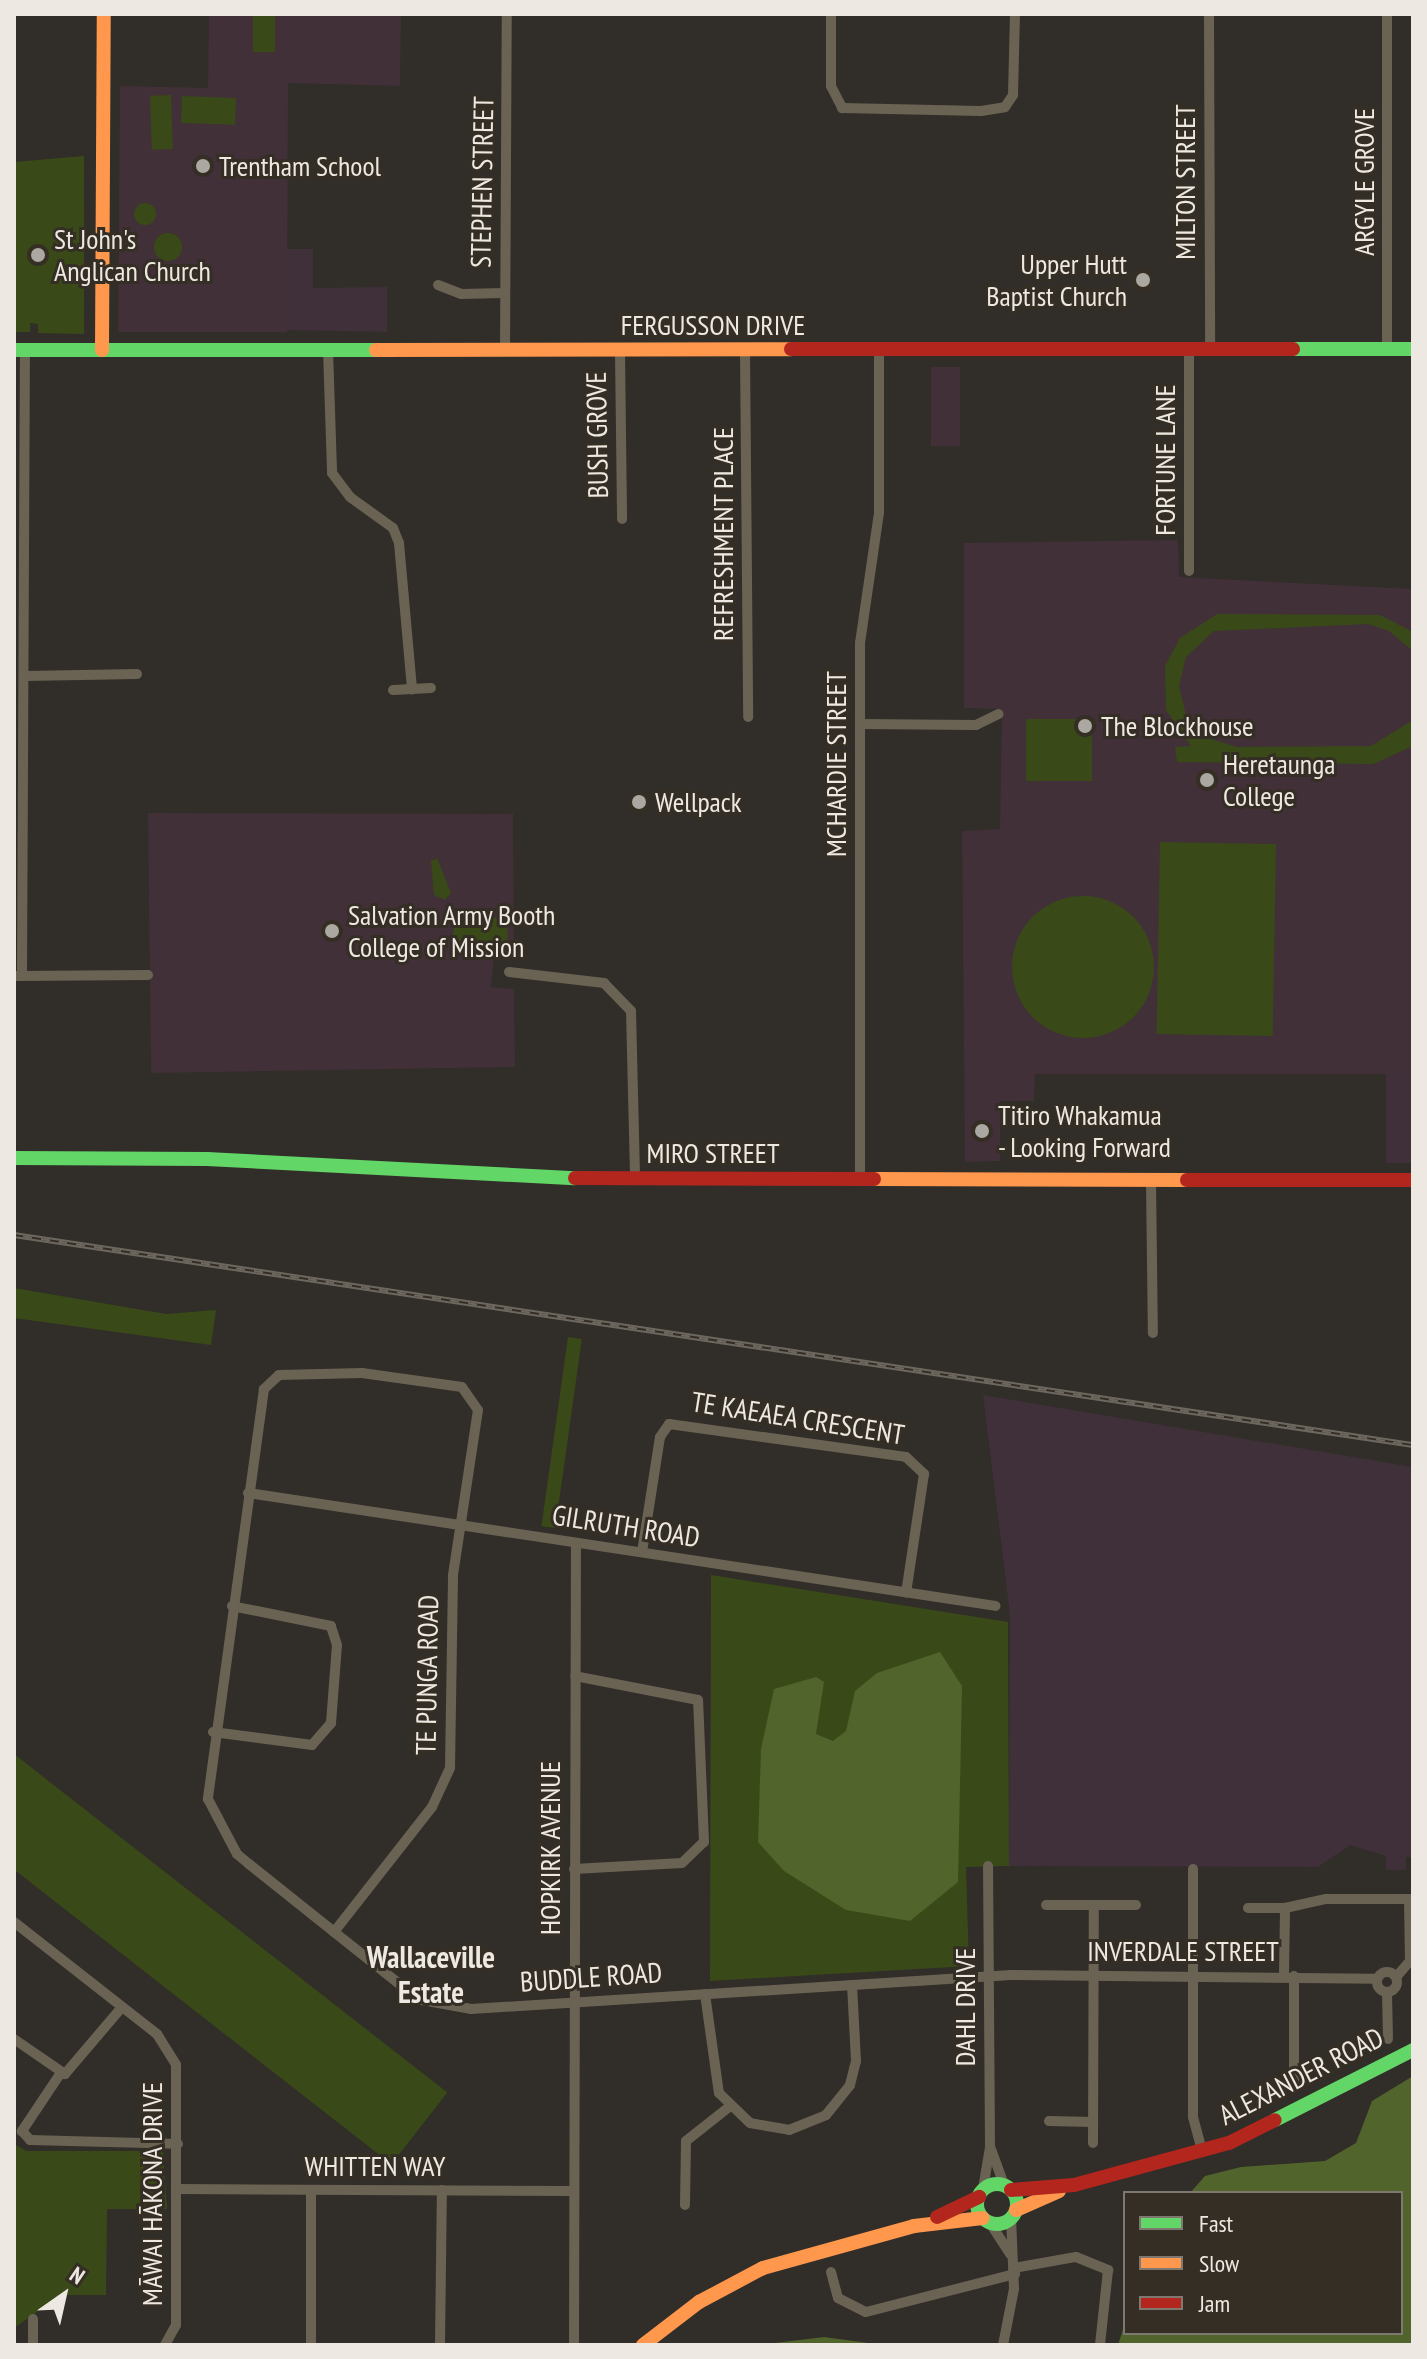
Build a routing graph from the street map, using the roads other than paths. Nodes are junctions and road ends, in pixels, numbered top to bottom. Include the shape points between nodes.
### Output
1 (104, 14) edge
2 (507, 14) edge
3 (831, 14) edge
4 (1015, 14) edge
5 (1209, 14) edge
6 (1387, 14) edge
7 (438, 285) dead end
8 (504, 293) junction
9 (1413, 349) edge
10 (19, 350) edge
11 (102, 350) junction
12 (328, 350) junction
13 (505, 350) junction
14 (1189, 350) junction
15 (1210, 350) junction
16 (1387, 350) junction
17 (620, 351) junction
18 (745, 351) junction
19 (879, 351) junction
20 (622, 519) dead end
21 (1189, 571) dead end
22 (137, 674) dead end
23 (25, 676) junction
24 (431, 688) dead end
25 (412, 689) junction
26 (393, 690) dead end
27 (999, 714) dead end
28 (748, 717) dead end
29 (860, 724) junction
30 (509, 972) dead end
31 (148, 975) dead end
32 (18, 976) edge
33 (14, 1158) edge
34 (635, 1179) junction
35 (860, 1179) junction
36 (1151, 1180) junction
37 (1413, 1180) edge
38 (1153, 1333) dead end
39 (248, 1493) junction
40 (460, 1524) junction
41 (576, 1543) junction
42 (642, 1552) junction
43 (906, 1593) junction
44 (982, 1604) junction
45 (232, 1606) junction
46 (996, 1606) dead end
47 (980, 1617) dead end
48 (575, 1676) junction
49 (213, 1732) junction
50 (988, 1866) dead end
51 (574, 1869) junction
52 (1193, 1869) dead end
53 (1411, 1899) edge
54 (1046, 1905) dead end
55 (1094, 1905) junction
56 (1136, 1905) dead end
57 (1248, 1908) dead end
58 (1285, 1908) junction
59 (14, 1922) edge
60 (334, 1932) junction
61 (1289, 1975) junction
62 (1093, 1976) junction
63 (1193, 1976) junction
64 (989, 1977) junction
65 (1396, 1977) junction
66 (1377, 1979) junction
67 (852, 1985) junction
68 (1387, 1992) junction
69 (705, 1994) junction
70 (573, 2003) junction
71 (122, 2007) junction
72 (14, 2039) edge
73 (1388, 2039) dead end
74 (1413, 2050) edge
75 (60, 2074) junction
76 (1294, 2080) dead end
77 (729, 2107) junction
78 (1049, 2121) dead end
79 (1093, 2122) junction
80 (1093, 2143) dead end
81 (178, 2144) junction
82 (990, 2147) junction
83 (1202, 2151) junction
84 (1074, 2185) junction
85 (1007, 2187) junction
86 (178, 2189) junction
87 (311, 2190) junction
88 (442, 2190) junction
89 (573, 2191) junction
90 (981, 2193) junction
91 (685, 2205) dead end
92 (1014, 2214) junction
93 (987, 2220) junction
94 (914, 2226) junction
95 (1011, 2256) junction
96 (1014, 2271) junction
97 (831, 2272) dead end
98 (33, 2319) dead end
99 (167, 2344) edge
100 (33, 2345) edge
101 (311, 2345) edge
102 (440, 2345) edge
103 (574, 2345) edge
104 (643, 2345) edge
105 (1003, 2345) edge
106 (1100, 2345) edge

1 - 11 street
2 - 8 street, STEPHEN STREET
3 - 4 street via 833,97 848,111 1005,107 1015,87
5 - 15 street, MILTON STREET
6 - 16 street, ARGYLE GROVE
7 - 8 street via 461,294
8 - 13 street, STEPHEN STREET
9 - 16 street, FERGUSSON DRIVE
10 - 11 street, FERGUSSON DRIVE
10 - 23 street
11 - 12 street, FERGUSSON DRIVE
12 - 13 street, FERGUSSON DRIVE
12 - 25 street via 332,473 350,497 393,528 399,543
13 - 17 street, FERGUSSON DRIVE
14 - 15 street, FERGUSSON DRIVE
14 - 19 street, FERGUSSON DRIVE
14 - 21 street, FORTUNE LANE
15 - 16 street, FERGUSSON DRIVE
17 - 18 street, FERGUSSON DRIVE
17 - 20 street, BUSH GROVE
18 - 19 street, FERGUSSON DRIVE
18 - 28 street, REFRESHMENT PLACE
19 - 29 street, MCHARDIE STREET via 879,512 860,643
22 - 23 street
23 - 32 street
24 - 25 street
25 - 26 street
27 - 29 street via 976,725
29 - 35 street, MCHARDIE STREET
30 - 34 street via 604,983 631,1011
31 - 32 street
33 - 34 street, MIRO STREET
34 - 35 street, MIRO STREET
35 - 36 street, MIRO STREET
36 - 37 street, MIRO STREET
36 - 38 street
39 - 40 street, GILRUTH ROAD
39 - 40 street, TE PUNGA ROAD via 264,1389 274,1377 362,1373 457,1386 478,1406
39 - 45 street, BUDDLE ROAD
40 - 41 street, GILRUTH ROAD
40 - 60 street, TE PUNGA ROAD via 447,1779
41 - 42 street, GILRUTH ROAD
41 - 48 street, HOPKIRK AVENUE
42 - 43 street, GILRUTH ROAD
42 - 43 street, TE KAEAEA CRESCENT via 660,1437 669,1424 906,1457 924,1474
43 - 44 street, GILRUTH ROAD
44 - 46 street, GILRUTH ROAD
44 - 47 street
45 - 49 street, BUDDLE ROAD
45 - 49 street via 331,1626 337,1637 331,1723 312,1745
48 - 51 street, HOPKIRK AVENUE
48 - 51 street via 698,1700 704,1842 682,1863
49 - 60 street, BUDDLE ROAD via 207,1786 221,1833
50 - 64 street, DAHL DRIVE
51 - 70 street, HOPKIRK AVENUE
52 - 63 street
53 - 58 street via 1326,1899
53 - 65 street via 1410,1961
54 - 55 street
55 - 56 street
55 - 62 street
57 - 58 street
58 - 61 street
59 - 71 street, MĀWAI HĀKONA DRIVE
60 - 70 street, BUDDLE ROAD via 432,2005
61 - 63 street, INVERDALE STREET
61 - 66 street, INVERDALE STREET
61 - 76 street
62 - 63 street, INVERDALE STREET
62 - 64 street, INVERDALE STREET
62 - 79 street
63 - 83 street via 1193,2117
64 - 67 street, BUDDLE ROAD
64 - 82 street, DAHL DRIVE
65 - 66 street, INVERDALE STREET via 1386,1971
65 - 68 street
66 - 68 street
67 - 69 street, BUDDLE ROAD
67 - 77 street via 856,2069 833,2109 811,2124 780,2130 750,2123
68 - 73 street
69 - 70 street, BUDDLE ROAD
69 - 77 street via 712,2076
70 - 89 street, HOPKIRK AVENUE
71 - 75 street via 73,2068
71 - 81 street, MĀWAI HĀKONA DRIVE via 157,2034 176,2065
72 - 75 street
74 - 83 street, ALEXANDER ROAD via 1262,2130
75 - 81 street via 22,2131 30,2140
77 - 91 street via 686,2141
78 - 79 street
79 - 80 street
81 - 86 street, MĀWAI HĀKONA DRIVE
82 - 85 street, DAHL DRIVE
82 - 90 street, DAHL DRIVE
83 - 84 street, ALEXANDER ROAD
84 - 85 street, ALEXANDER ROAD
84 - 92 street, ALEXANDER ROAD
85 - 90 street, ALEXANDER ROAD
85 - 92 street
86 - 87 street, WHITTEN WAY
86 - 99 street, MĀWAI HĀKONA DRIVE via 176,2325
87 - 88 street, WHITTEN WAY
87 - 101 street
88 - 89 street, WHITTEN WAY
88 - 102 street
89 - 103 street, HOPKIRK AVENUE
90 - 93 street
90 - 94 street, ALEXANDER ROAD
92 - 93 street, ALEXANDER ROAD
92 - 95 street
93 - 94 street, ALEXANDER ROAD
93 - 95 street
94 - 104 street, ALEXANDER ROAD via 763,2268 699,2302
95 - 96 street
96 - 97 street via 866,2312 838,2298
96 - 105 street
96 - 106 street via 1076,2257 1108,2270
98 - 100 street

